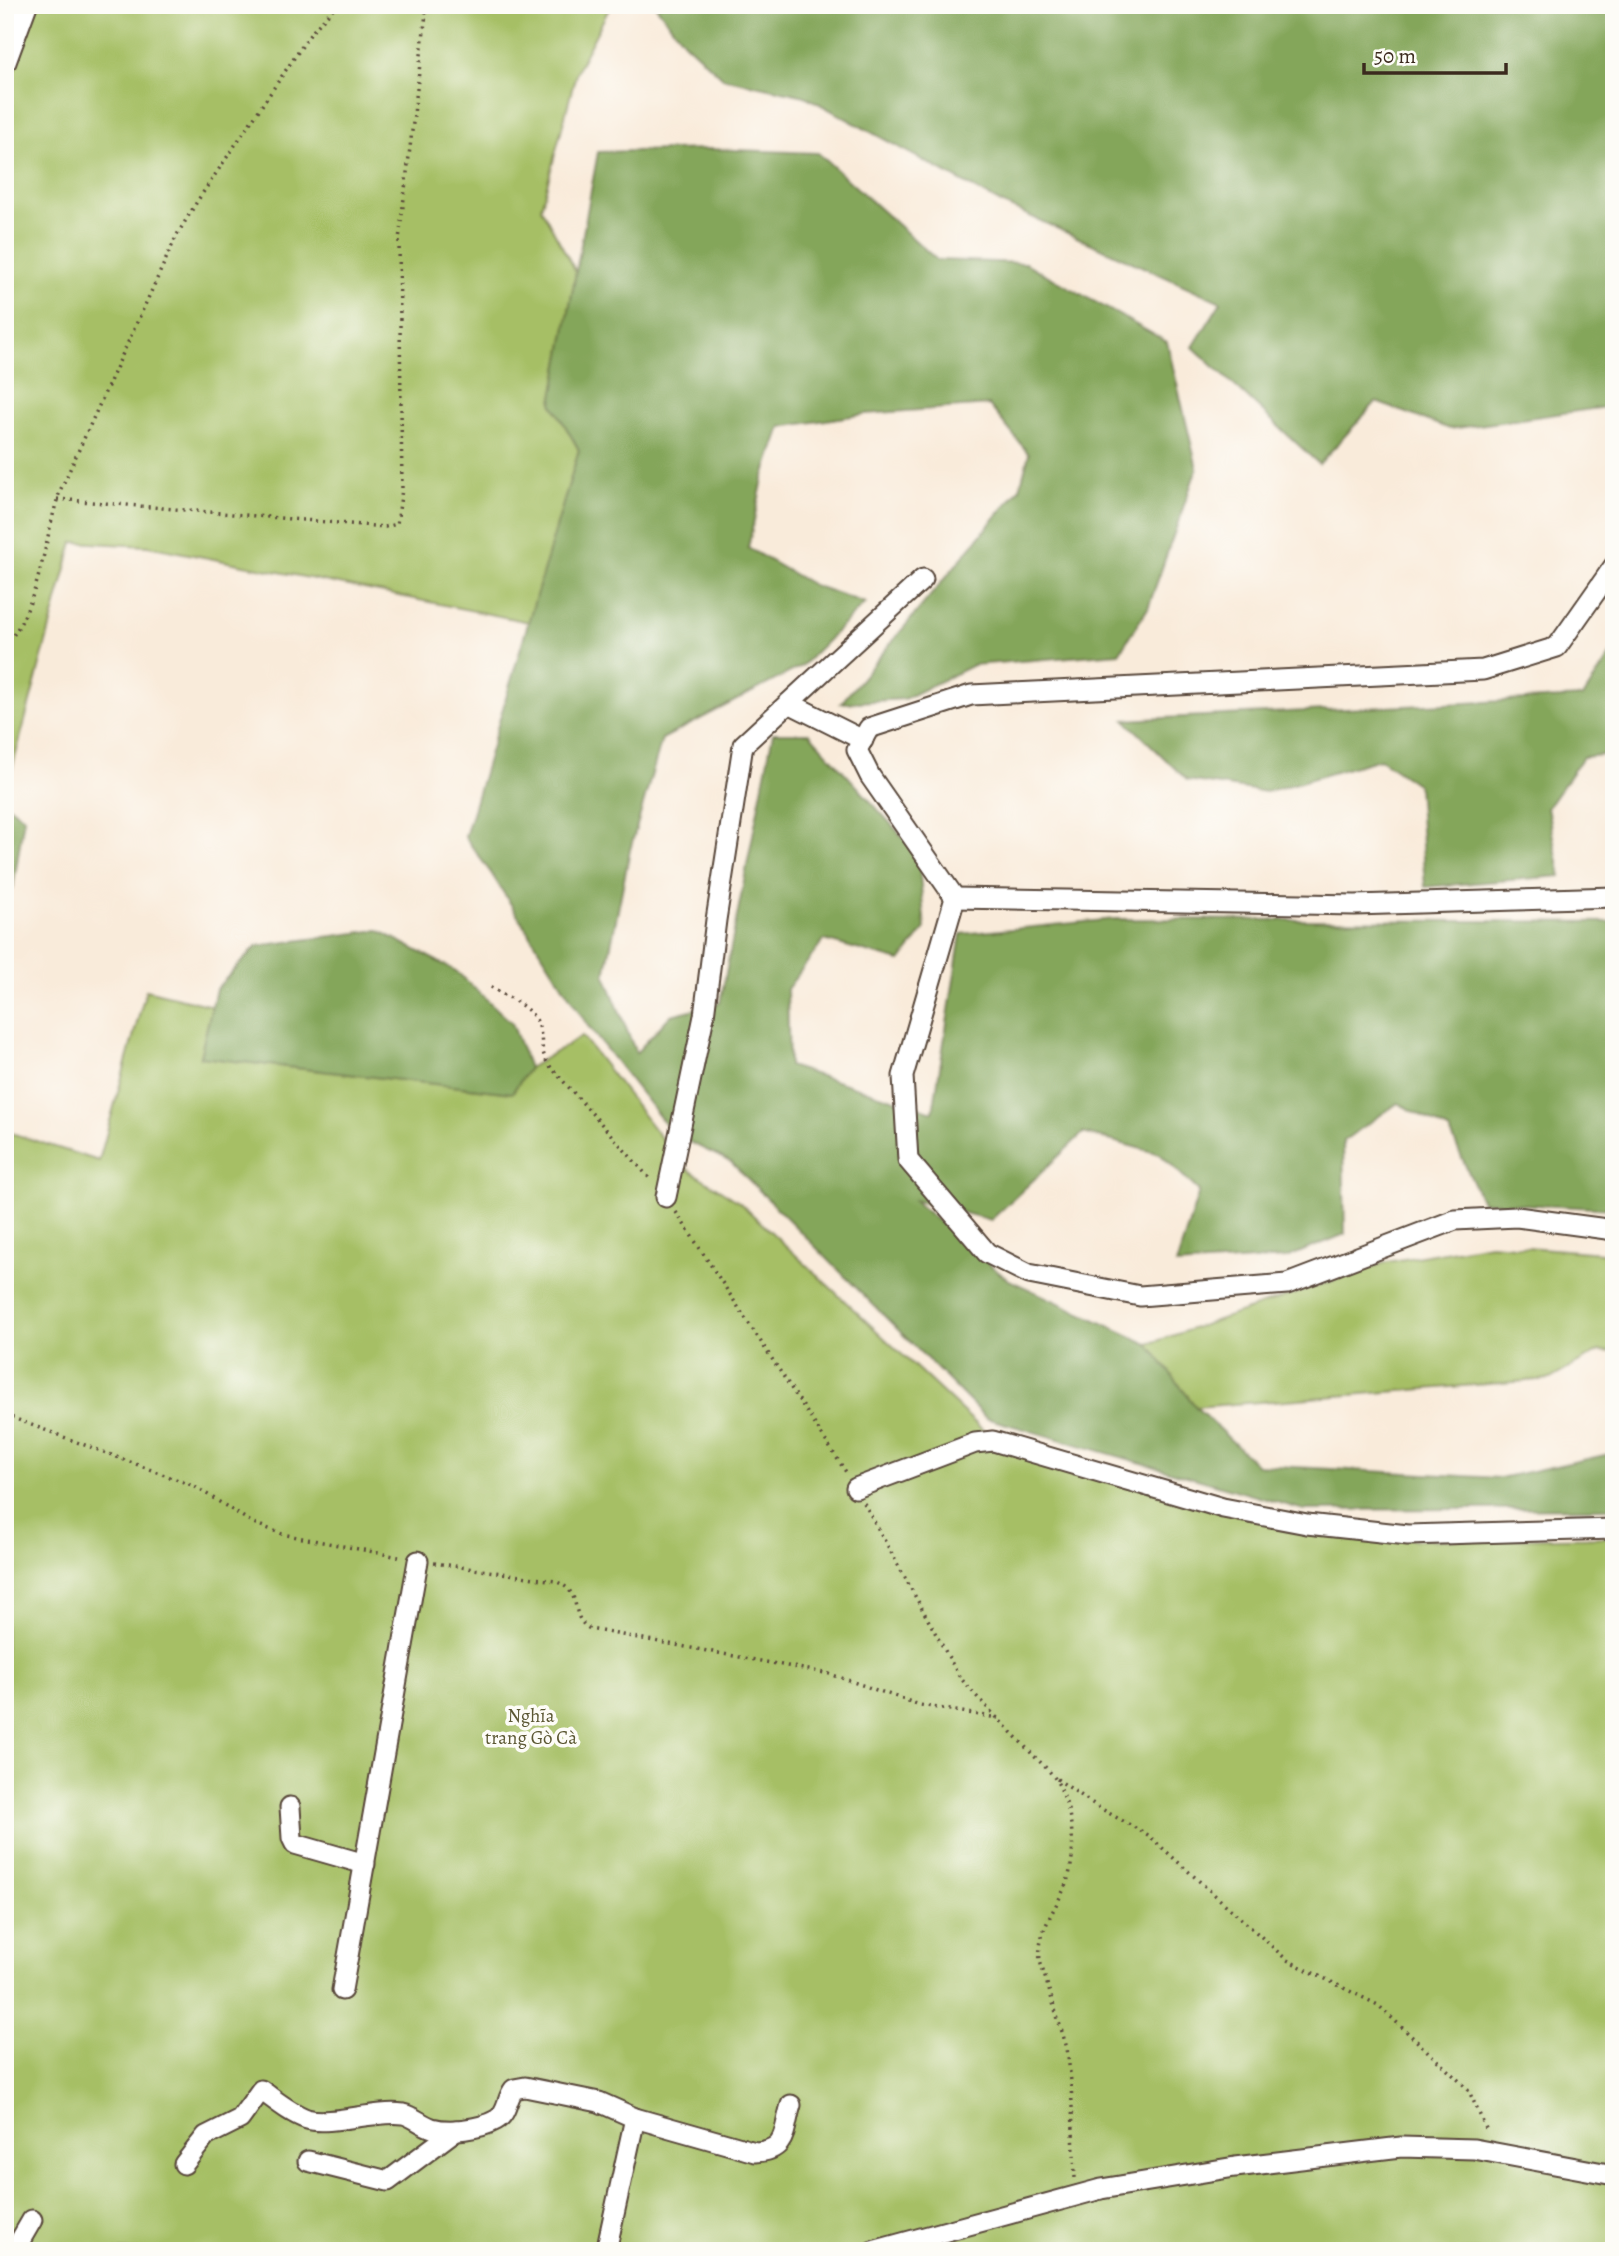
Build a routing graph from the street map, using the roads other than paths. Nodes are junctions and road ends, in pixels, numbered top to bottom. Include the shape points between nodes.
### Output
1 (27, 5) edge
2 (6, 62) edge
3 (1614, 566) edge
4 (923, 579) dead end
5 (789, 703) junction
6 (863, 740) junction
7 (1614, 897) edge
8 (955, 898) junction
9 (666, 1197) road end
10 (1614, 1230) edge
11 (856, 1488) road end
12 (1614, 1529) edge
13 (418, 1561) road end
14 (289, 1807) dead end
15 (365, 1864) junction
16 (342, 1990) dead end
17 (791, 2105) dead end
18 (635, 2118) junction
19 (456, 2130) junction
20 (308, 2161) dead end
21 (184, 2164) dead end
22 (1614, 2175) edge
23 (32, 2220) dead end
24 (20, 2251) edge
25 (606, 2251) edge
26 (873, 2251) edge

1 - 2 street
3 - 6 street via 1557,648 1483,670 971,695 869,728
4 - 5 street
5 - 6 street
5 - 9 street via 743,745 704,1016
6 - 8 street via 857,750 870,776
7 - 8 street via 1355,905
8 - 10 street via 903,1076 908,1160 987,1253 1029,1274 1140,1296 1287,1284 1455,1220 1517,1217
11 - 12 street via 975,1443 993,1441 1223,1508 1307,1524 1408,1535
13 - 15 street
14 - 15 street via 295,1844
15 - 16 street
17 - 18 street via 783,2140 766,2152
18 - 19 street via 599,2102 519,2087 494,2121
18 - 25 street
19 - 20 street via 388,2181
19 - 21 street via 433,2128 405,2114 307,2119 261,2090 240,2119 206,2136
22 - 26 street via 1474,2149 1401,2147 1101,2189
23 - 24 street

